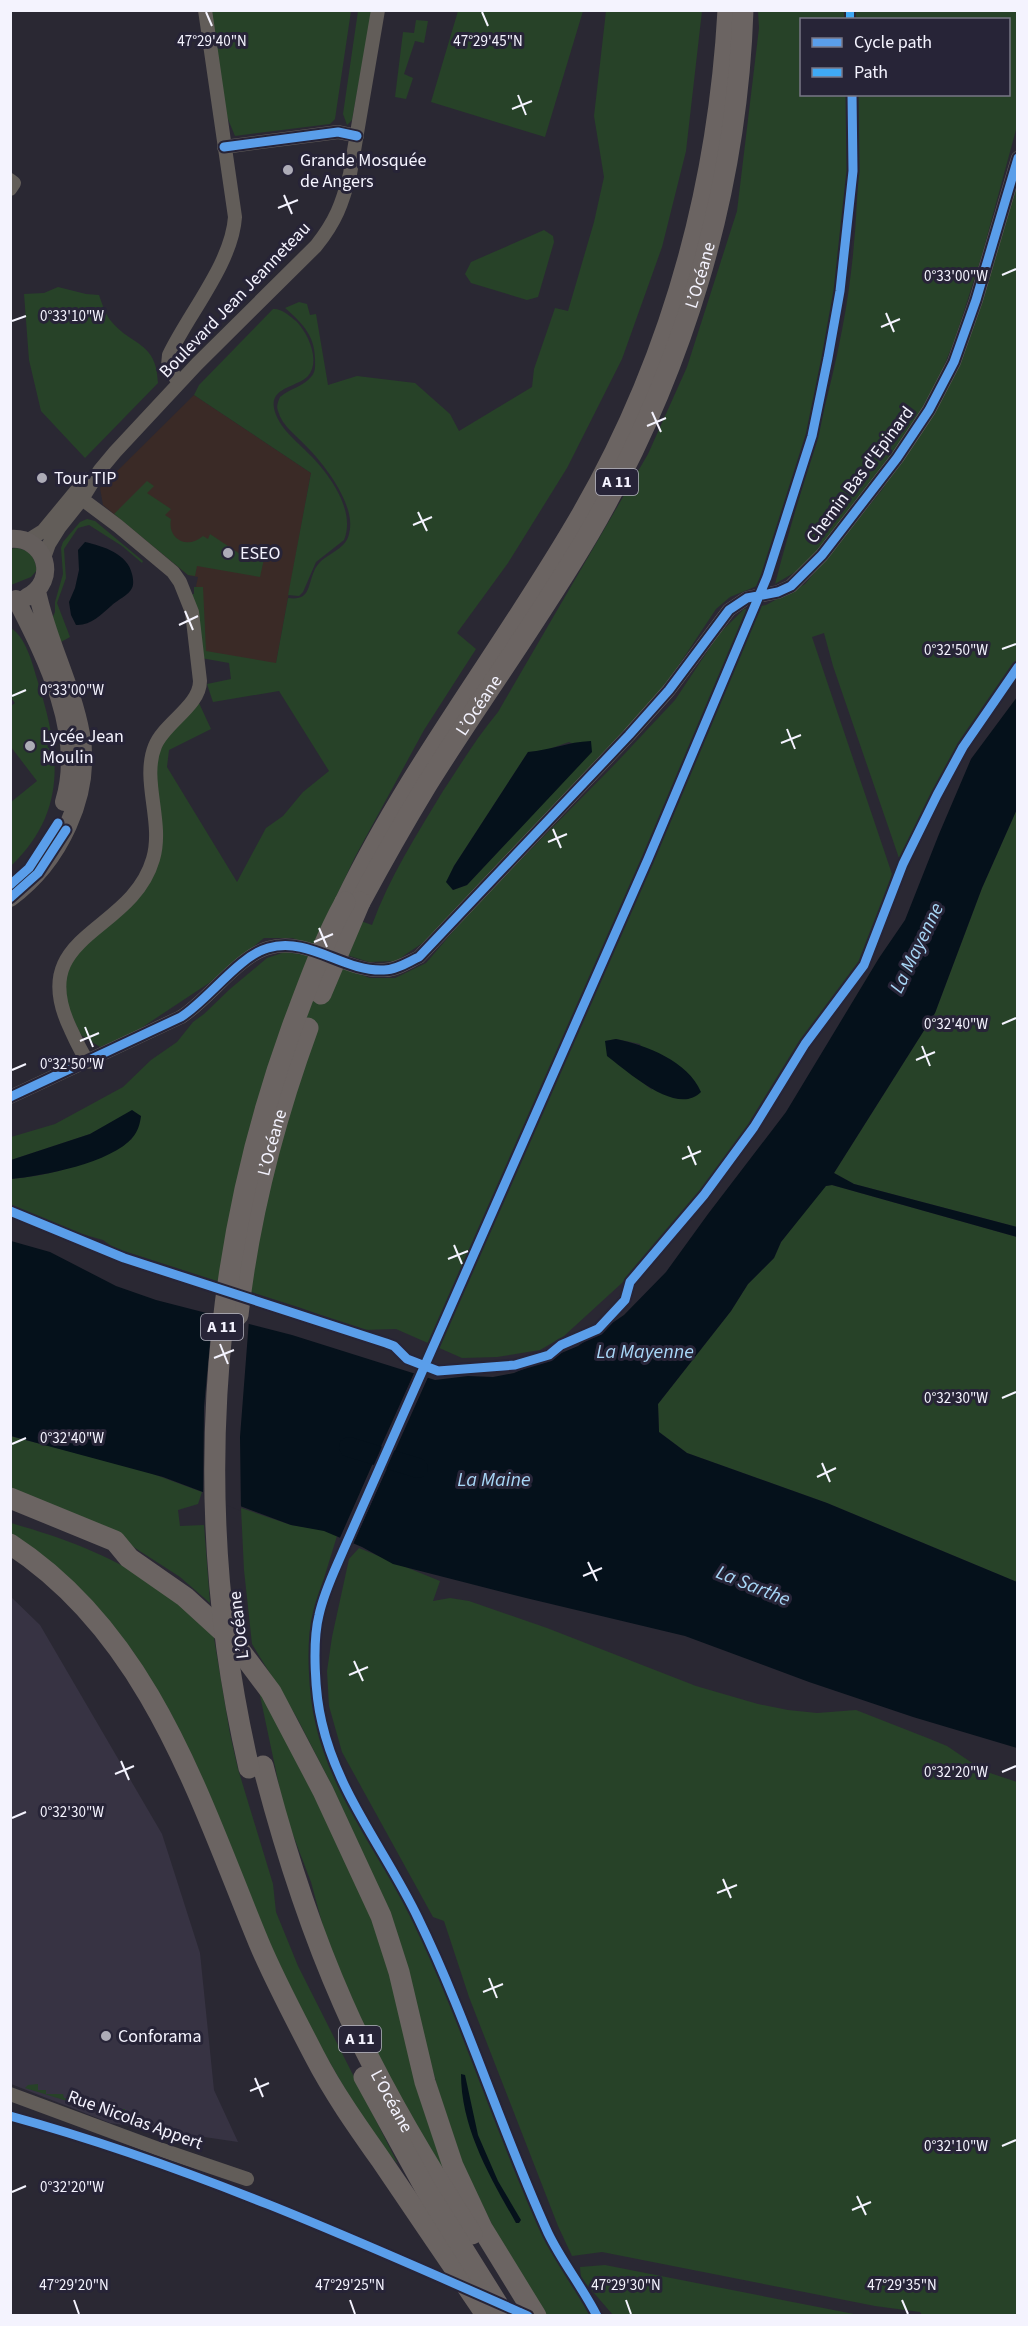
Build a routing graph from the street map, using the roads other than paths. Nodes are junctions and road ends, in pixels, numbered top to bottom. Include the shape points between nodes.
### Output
1 (204, 10) edge
2 (378, 10) edge
3 (728, 10) edge
4 (743, 10) edge
5 (357, 136) junction
6 (224, 147) junction
7 (1017, 158) edge
8 (179, 383) junction
9 (100, 470) junction
10 (82, 499) junction
11 (17, 537) edge
12 (44, 558) junction
13 (37, 591) junction
14 (13, 598) edge
15 (10, 885) edge
16 (10, 898) edge
17 (353, 902) junction
18 (88, 1062) junction
19 (10, 1097) edge
20 (10, 1498) edge
21 (10, 1512) edge
22 (10, 1544) edge
23 (129, 1557) junction
24 (10, 1561) edge
25 (117, 1648) junction
26 (256, 1767) junction
27 (10, 2094) edge
28 (247, 2179) dead end
29 (518, 2300) edge
30 (483, 2309) edge
31 (505, 2315) edge
32 (536, 2316) edge

1 - 6 street
2 - 5 street, Boulevard Jean Jeanneteau
3 - 17 highway, L’Océane / A 11 via 719,113 699,218 678,298 641,397 583,513 400,799
4 - 17 highway, L’Océane / A 11 via 732,131 716,217 687,319 652,410 589,533
5 - 6 street via 338,132
5 - 8 street, Boulevard Jean Jeanneteau via 343,200 332,225 316,246
6 - 8 street via 234,229 225,256 169,355 168,366
7 - 18 street, Chemin Bas d'Epinard via 954,362 929,410 897,458 822,555 791,586 747,598 729,610 653,708 419,957 386,970 362,968 290,944 265,949 242,963 189,1012
8 - 9 street, Boulevard Jean Jeanneteau
9 - 10 street, Boulevard Jean Jeanneteau
9 - 11 street, Boulevard Jean Jeanneteau via 91,474 43,531
10 - 12 street, Boulevard Jean Jeanneteau via 58,528
10 - 18 street via 173,572 180,582 192,612 200,681 195,698 165,729 153,751 150,769 157,836 144,880 124,906 72,950 60,973 60,1005
11 - 12 main road via 35,546
12 - 13 main road via 45,575
13 - 14 main road
13 - 16 main road via 45,628 81,734 84,756 78,799 66,830 38,873
14 - 15 main road via 55,687 64,715 70,766 58,823 29,868
17 - 26 highway, L’Océane / A 11, bridge via 278,1119 253,1222 239,1307 229,1435 231,1550
18 - 19 street
20 - 23 highway via 115,1541
21 - 23 highway
22 - 25 highway via 71,1593
23 - 29 highway via 184,1597 232,1640 286,1719 381,1916 399,1972 425,2082 453,2166
24 - 25 highway
25 - 30 highway via 168,1726 260,1945 316,2059
26 - 29 highway, L’Océane / A 11 via 344,2005 425,2158
26 - 31 highway, L’Océane / A 11 via 284,1891 332,2013 382,2113
27 - 28 street, Rue Nicolas Appert
29 - 32 highway

